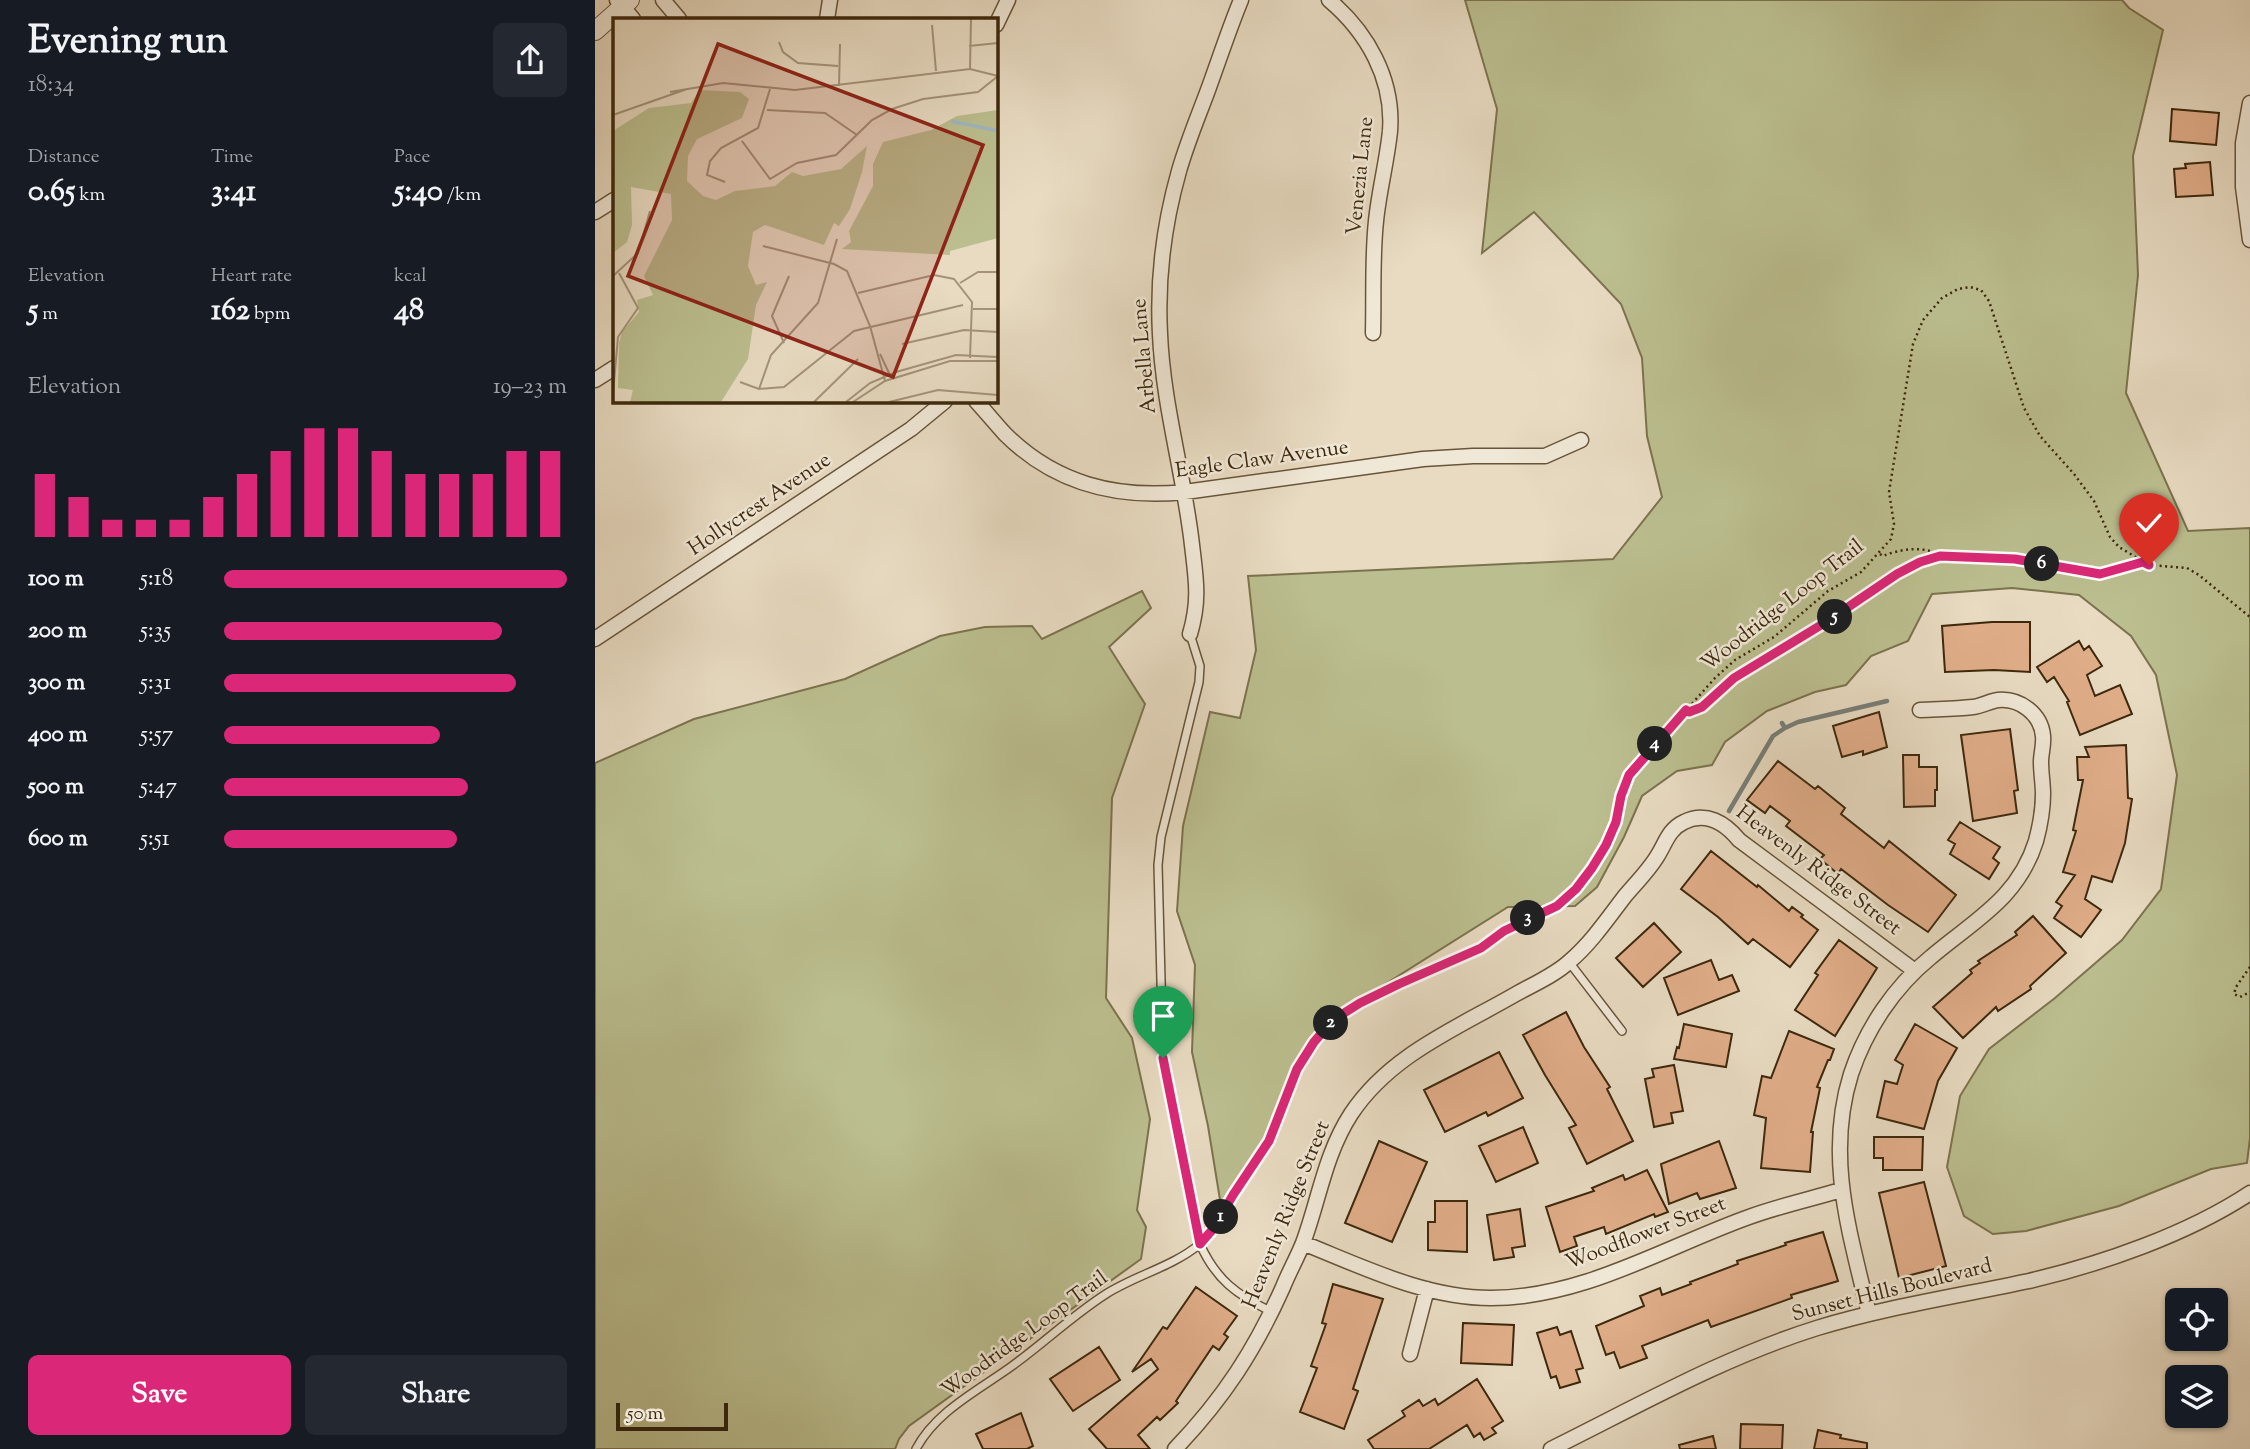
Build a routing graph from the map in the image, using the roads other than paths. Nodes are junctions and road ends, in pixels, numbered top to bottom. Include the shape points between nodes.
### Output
1 (663, 0) edge
2 (830, 0) edge
3 (1007, 0) edge
4 (1241, 0) edge
5 (1329, 0) edge
6 (626, 6) edge
7 (678, 18) edge
8 (827, 18) edge
9 (997, 23) edge
10 (595, 31) edge
11 (2250, 103) edge
12 (613, 201) edge
13 (595, 212) edge
14 (2250, 240) edge
15 (1373, 333) dead end
16 (613, 369) edge
17 (595, 380) edge
18 (944, 402) edge
19 (977, 402) edge
20 (1581, 440) dead end
21 (1185, 492) junction
22 (1190, 634) joint
23 (595, 639) edge
24 (1920, 710) dead end
25 (1569, 962) junction
26 (1915, 971) junction
27 (1622, 1031) dead end
28 (1842, 1190) junction
29 (2250, 1193) edge
30 (1303, 1243) junction
31 (1200, 1244) junction
32 (1426, 1289) junction
33 (1272, 1312) junction
34 (1869, 1314) junction
35 (1410, 1354) dead end
36 (916, 1449) edge
37 (1175, 1449) edge
38 (1551, 1449) edge

1 - 7 street
2 - 8 street
3 - 9 street
4 - 21 street, Arbella Lane via 1180,169 1163,249 1160,335
5 - 15 street, Venezia Lane via 1374,53 1389,102 1390,127 1375,226
6 - 10 street
11 - 14 street via 2243,143
12 - 13 street
16 - 17 street
18 - 23 street, Hollycrest Avenue via 911,429
19 - 21 street, Eagle Claw Avenue via 1025,451 1071,479 1126,493
20 - 21 street, Eagle Claw Avenue via 1545,456 1423,459
21 - 22 street, Arbella Lane via 1197,594
22 - 31 lane via 1200,666 1199,682 1161,837 1158,884 1163,1058
24 - 26 street via 1976,707 1996,700 2031,710 2043,733 2043,794 2035,844 2013,887
25 - 26 street, Heavenly Ridge Street via 1658,855 1672,830 1683,822 1707,818 1729,828
25 - 27 lane
25 - 30 street, Heavenly Ridge Street via 1413,1052 1370,1090 1351,1114 1329,1157
26 - 28 street via 1878,1018 1852,1073 1840,1132
28 - 32 street, Woodflower Street via 1751,1216 1585,1283 1491,1298
28 - 34 street
29 - 34 street, Sunset Hills Boulevard via 2191,1225 2091,1264
30 - 32 street, Woodflower Street
30 - 33 street, Heavenly Ridge Street
31 - 33 lane via 1222,1280
31 - 36 lane, Woodridge Loop Trail via 1106,1294 964,1399 933,1425
32 - 35 street
33 - 37 street, Heavenly Ridge Street via 1227,1388
34 - 38 street, Sunset Hills Boulevard via 1732,1360

